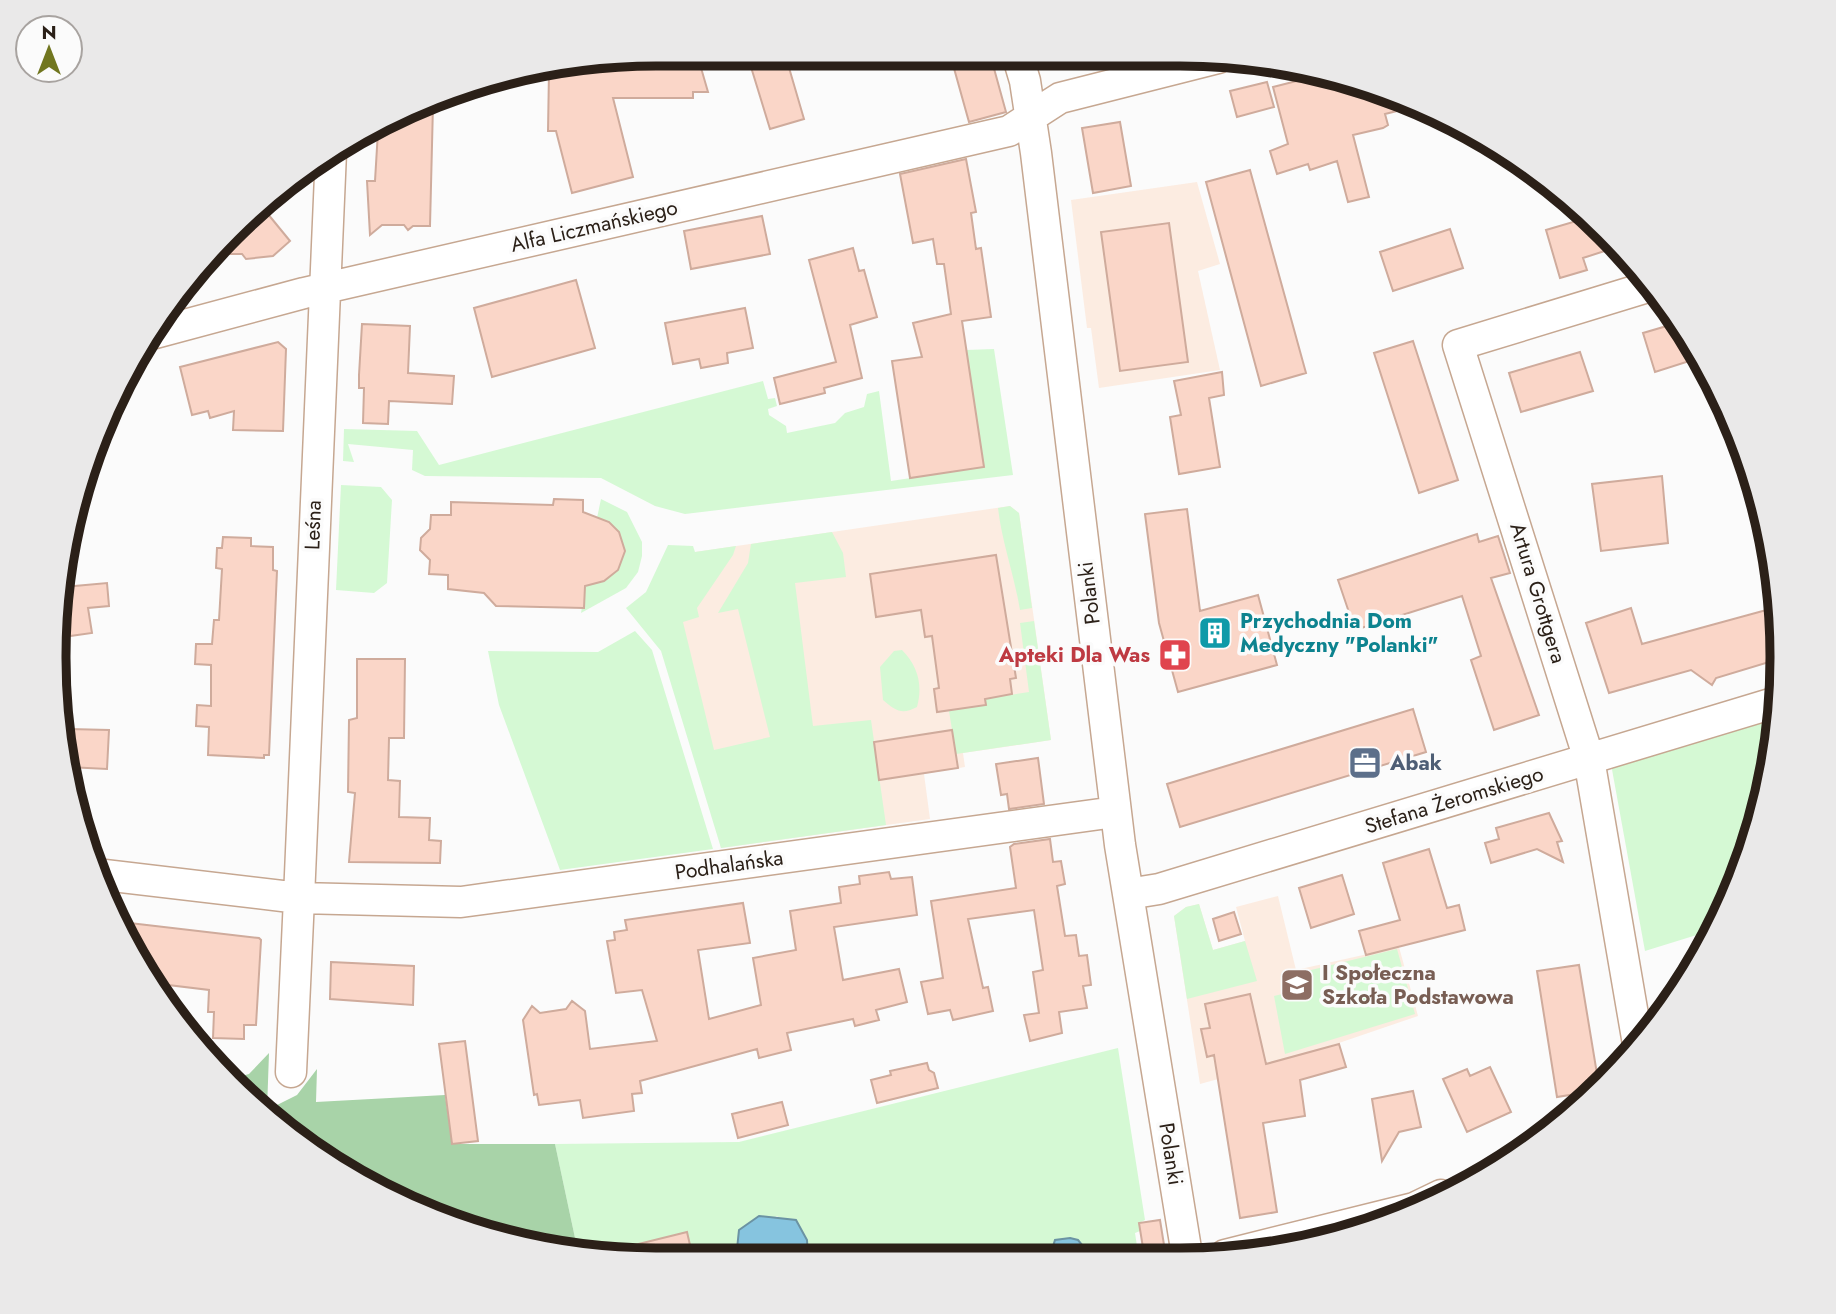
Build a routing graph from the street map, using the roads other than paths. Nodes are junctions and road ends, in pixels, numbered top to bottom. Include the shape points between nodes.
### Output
1 (1020, 66) edge
2 (1185, 66) edge
3 (1031, 117) junction
4 (330, 165) edge
5 (1640, 289) edge
6 (324, 290) junction
7 (165, 330) edge
8 (1767, 705) edge
9 (1589, 760) junction
10 (1115, 812) junction
11 (108, 875) edge
12 (1128, 894) junction
13 (299, 898) junction
14 (1636, 1030) edge
15 (291, 1072) dead end
16 (1187, 1248) edge

1 - 3 street, Polanki
2 - 3 street, Alfa Liczmańskiego via 1060,98
3 - 6 street, Alfa Liczmańskiego via 1009,131 985,137
3 - 10 street, Polanki
4 - 6 street, Leśna
5 - 9 street, Artura Grottgera via 1458,345
6 - 7 street, Alfa Liczmańskiego
6 - 13 street, Leśna
8 - 9 street, Stefana Żeromskiego
9 - 12 street, Stefana Żeromskiego via 1158,889
9 - 14 street, Artura Grottgera
10 - 12 street, Polanki
10 - 13 street, Podhalańska via 461,902
11 - 13 street
12 - 16 street, Polanki
13 - 15 street, Leśna

